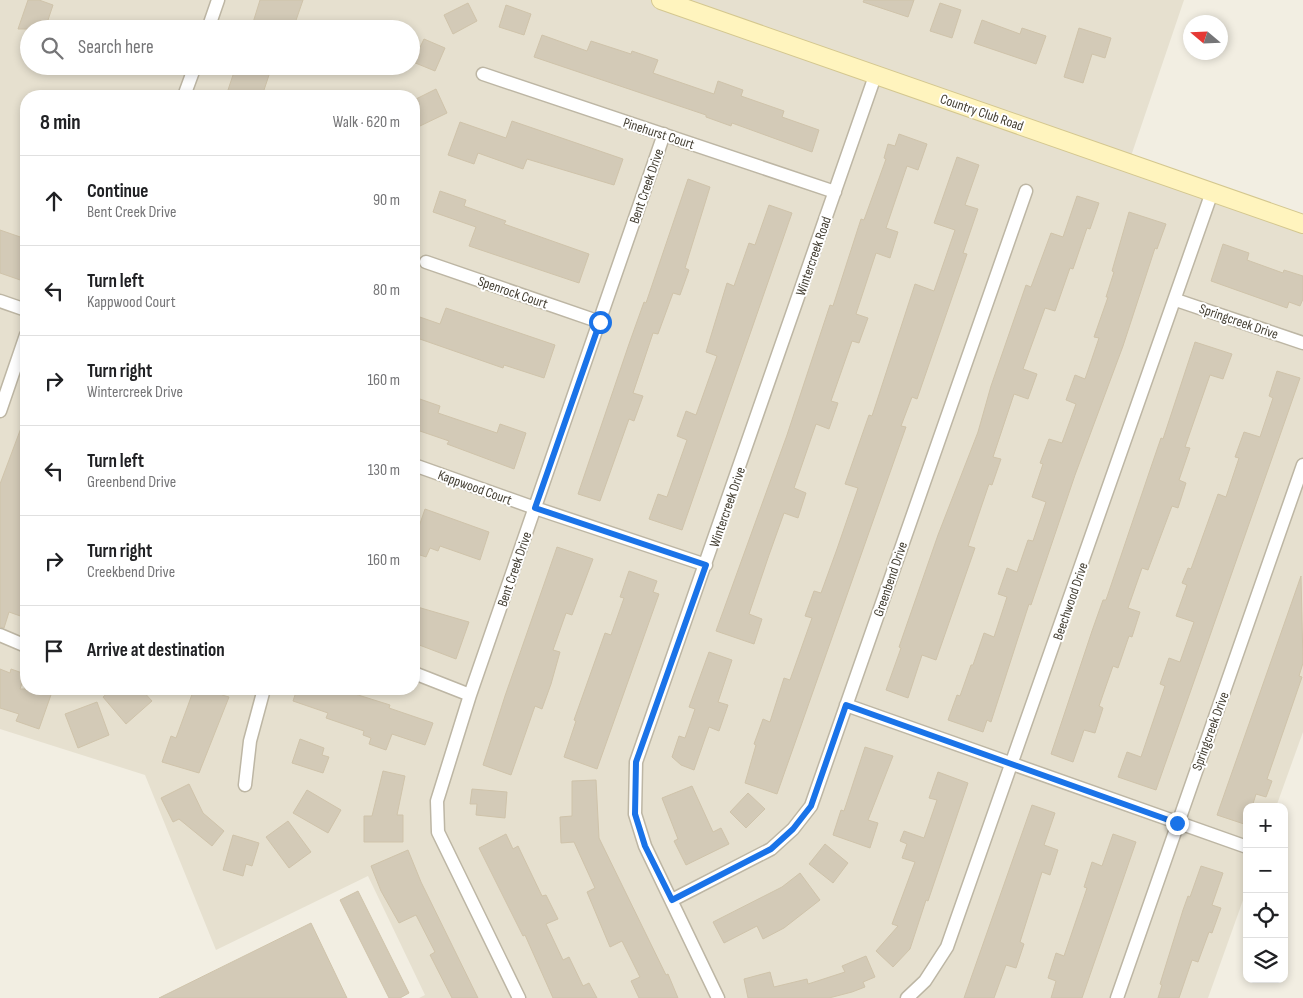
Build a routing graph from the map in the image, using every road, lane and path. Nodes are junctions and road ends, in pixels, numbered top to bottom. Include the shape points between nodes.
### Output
1 (218, 0) edge
2 (661, 0) edge
3 (211, 20) edge
4 (483, 74) dead end
5 (192, 75) edge
6 (875, 76) junction
7 (186, 90) edge
8 (664, 134) junction
9 (1026, 191) dead end
10 (835, 192) junction
11 (1212, 192) junction
12 (1303, 224) edge
13 (426, 262) dead end
14 (1176, 300) junction
15 (0, 301) edge
16 (20, 308) edge
17 (600, 322) junction
18 (1303, 343) edge
19 (20, 353) edge
20 (0, 411) edge
21 (751, 436) joint
22 (1303, 465) edge
23 (420, 467) edge
24 (535, 508) junction
25 (706, 565) junction
26 (0, 635) edge
27 (20, 643) edge
28 (420, 675) edge
29 (262, 695) edge
30 (470, 695) junction
31 (846, 705) junction
32 (1012, 764) junction
33 (246, 784) dead end
34 (1177, 823) junction
35 (1243, 846) edge
36 (672, 900) junction
37 (520, 998) edge
38 (718, 998) edge
39 (907, 998) edge
40 (1117, 998) edge

1 - 3 street
2 - 6 main road, Country Club Road
4 - 8 street, Pinehurst Court
5 - 7 street
6 - 10 street, Wintercreek Road
6 - 11 main road, Country Club Road
8 - 10 street, Pinehurst Court
8 - 17 street, Bent Creek Drive
9 - 31 street, Greenbend Drive
10 - 21 street, Wintercreek Road
11 - 12 main road, Country Club Road
11 - 14 street, Beechwood Drive
13 - 17 street, Spenrock Court
14 - 18 street, Springcreek Drive
14 - 32 street, Beechwood Drive
15 - 16 street
17 - 24 street, Bent Creek Drive
19 - 20 street
21 - 25 street, Wintercreek Drive
22 - 34 street, Springcreek Drive
23 - 24 street, Kappwood Court
24 - 25 street, Kappwood Court
24 - 30 street, Bent Creek Drive
25 - 36 street, Wintercreek Drive via 636,762 635,814 645,846
26 - 27 street
28 - 30 street
29 - 33 street via 250,741
30 - 37 street, Bent Creek Drive via 437,801 438,832
31 - 32 street
31 - 36 street, Greenbend Drive via 811,806 793,829 771,849
32 - 34 street
32 - 39 street, Beechwood Drive via 947,947 926,981
34 - 35 street
34 - 40 street, Springcreek Drive
36 - 38 street, Wintercreek Drive

